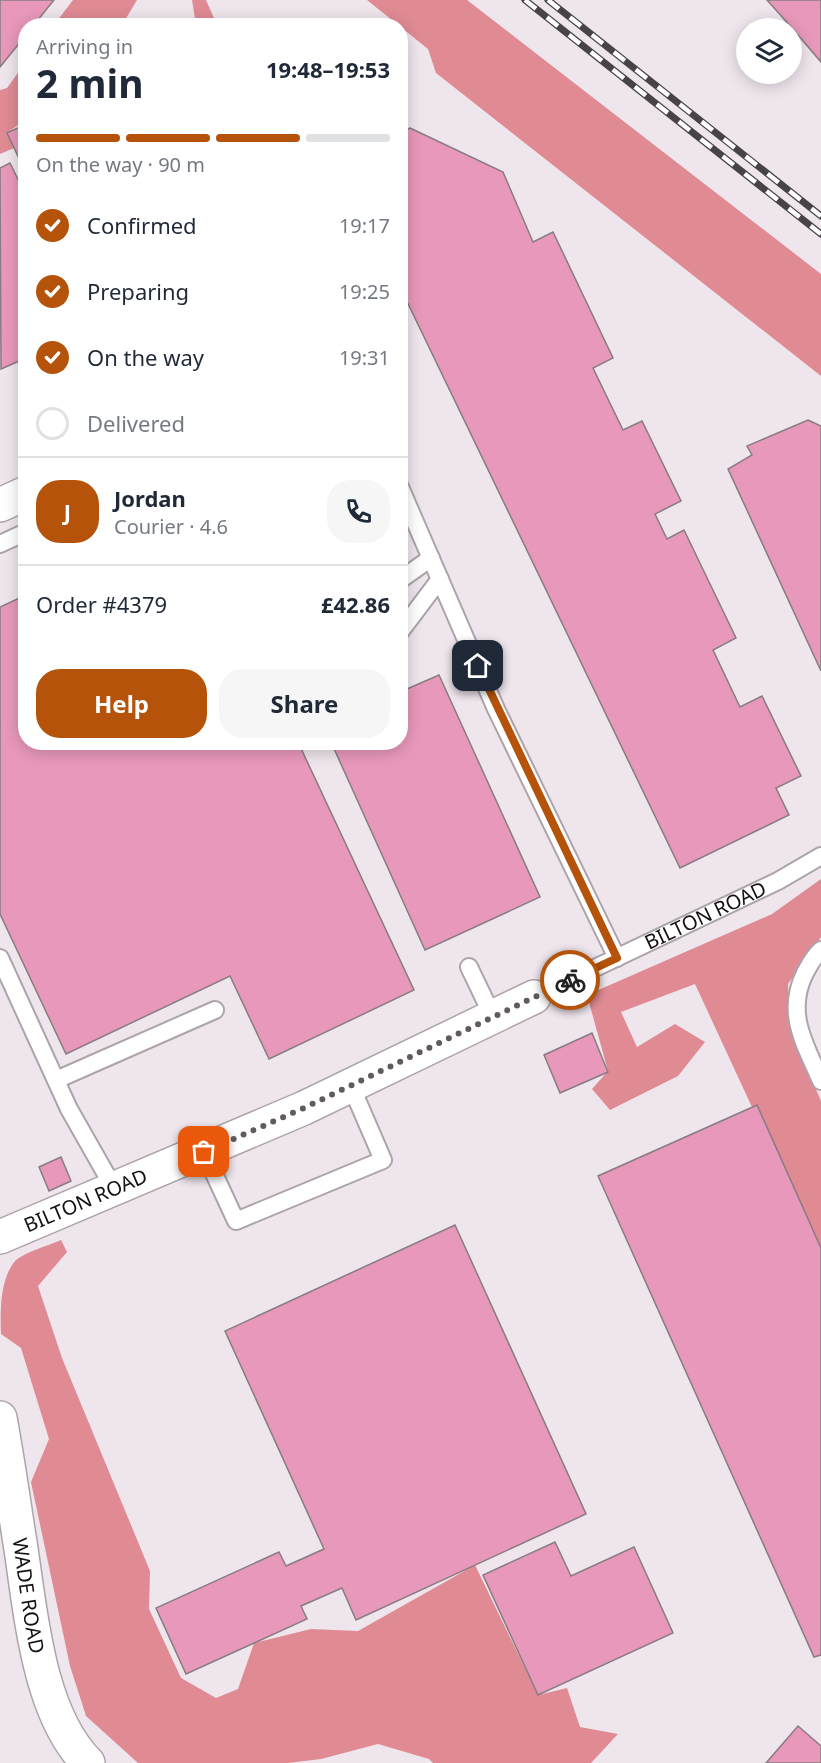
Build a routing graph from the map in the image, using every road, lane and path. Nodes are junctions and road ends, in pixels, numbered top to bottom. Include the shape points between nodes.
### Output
1 (18, 497) edge
2 (0, 505) edge
3 (408, 505) edge
4 (18, 536) edge
5 (0, 544) edge
6 (431, 558) junction
7 (408, 574) edge
8 (440, 579) junction
9 (408, 621) edge
10 (821, 856) edge
11 (821, 950) edge
12 (0, 958) edge
13 (617, 958) junction
14 (469, 967) dead end
15 (534, 997) joint
16 (215, 1010) dead end
17 (493, 1017) junction
18 (56, 1080) junction
19 (821, 1081) edge
20 (351, 1086) junction
21 (204, 1152) junction
22 (115, 1190) junction
23 (0, 1237) edge
24 (0, 1418) edge
25 (88, 1763) edge

1 - 2 street
3 - 6 lane
4 - 5 lane
6 - 7 lane
6 - 8 lane
8 - 9 lane
8 - 13 lane via 496,709
10 - 13 lane, BILTON ROAD via 778,881
11 - 19 lane via 799,985 795,1010 800,1033
12 - 18 lane
13 - 15 lane, BILTON ROAD
14 - 17 lane
15 - 17 street, BILTON ROAD
16 - 18 lane
17 - 20 street, BILTON ROAD
18 - 22 lane
20 - 21 street, BILTON ROAD
20 - 21 lane via 383,1160 236,1221
21 - 22 street, BILTON ROAD
22 - 23 street, BILTON ROAD
24 - 25 street, WADE ROAD via 35,1645 60,1725

